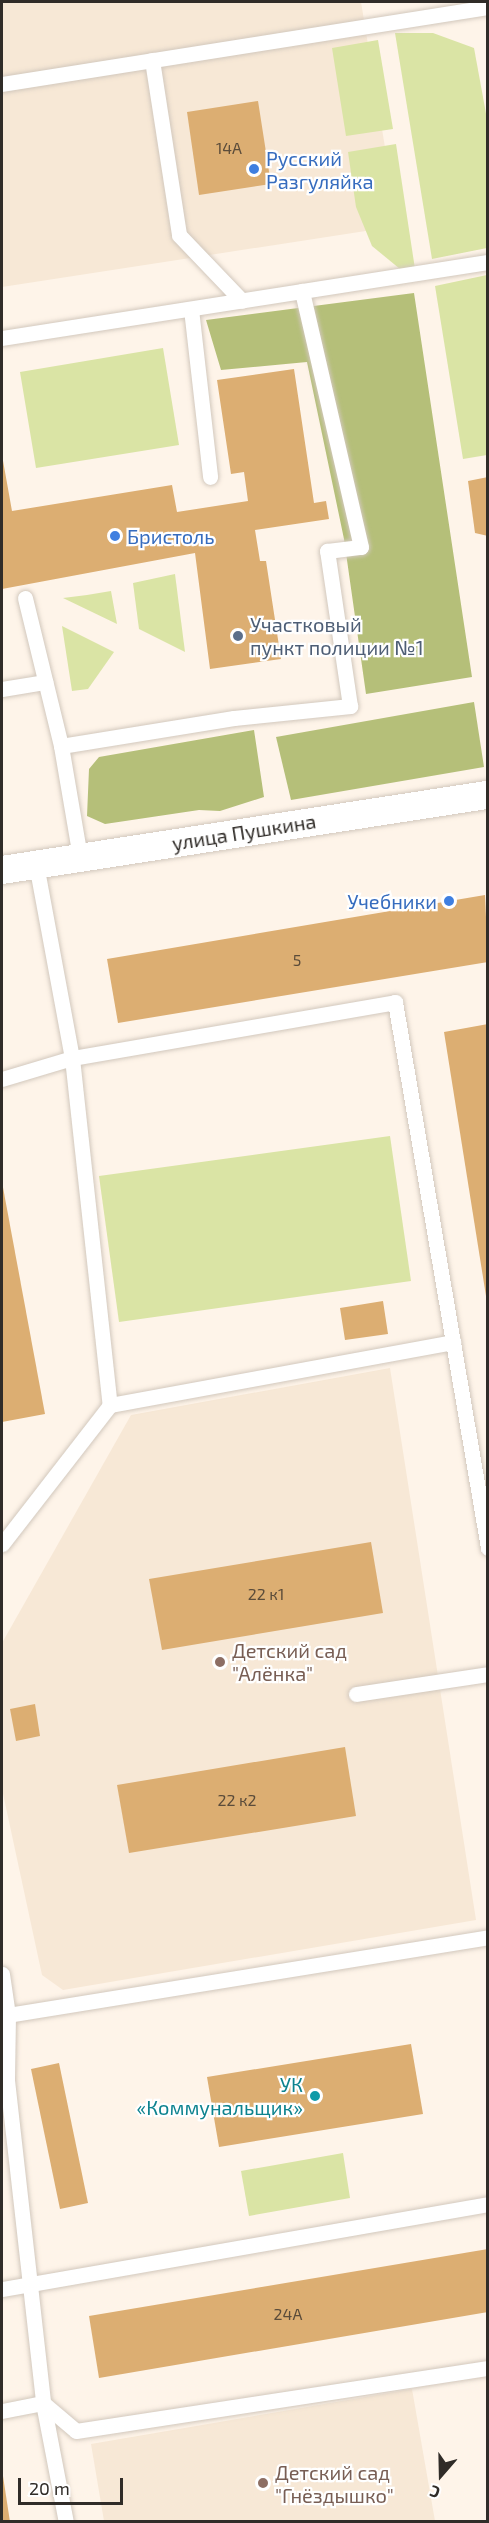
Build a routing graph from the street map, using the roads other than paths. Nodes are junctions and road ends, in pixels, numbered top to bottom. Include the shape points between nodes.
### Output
1 (488, 7) edge
2 (152, 60) junction
3 (2, 84) edge
4 (488, 262) edge
5 (302, 291) junction
6 (242, 301) junction
7 (191, 309) junction
8 (2, 338) edge
9 (210, 477) dead end
10 (25, 598) dead end
11 (45, 682) junction
12 (2, 689) edge
13 (61, 747) junction
14 (488, 795) edge
15 (80, 857) junction
16 (36, 864) junction
17 (2, 870) edge
18 (72, 1058) junction
19 (2, 1079) edge
20 (453, 1342) junction
21 (110, 1405) junction
22 (2, 1544) edge
23 (488, 1548) edge
24 (488, 1674) edge
25 (356, 1694) dead end
26 (488, 1937) edge
27 (2, 1974) edge
28 (8, 2015) junction
29 (488, 2204) edge
30 (32, 2283) junction
31 (2, 2289) edge
32 (488, 2368) edge
33 (43, 2403) junction
34 (2, 2411) edge
35 (66, 2522) edge

1 - 2 lane
2 - 3 lane
2 - 6 lane via 179,235
4 - 5 lane
5 - 6 lane
5 - 13 lane via 361,547 327,551 350,706 234,718
6 - 7 lane
7 - 8 lane
7 - 9 lane
10 - 11 lane
11 - 12 lane
11 - 13 lane
13 - 15 lane
14 - 15 street, улица Пушкина
15 - 16 street, улица Пушкина
16 - 17 street, улица Пушкина
16 - 18 lane
18 - 19 lane
18 - 20 lane via 395,1002
18 - 21 lane
20 - 21 lane
20 - 23 lane
21 - 22 lane
24 - 25 lane
26 - 28 lane
27 - 28 lane
28 - 30 lane via 7,2079
29 - 30 lane
30 - 31 lane
30 - 33 lane
32 - 33 lane via 76,2431
33 - 34 lane
33 - 35 lane

